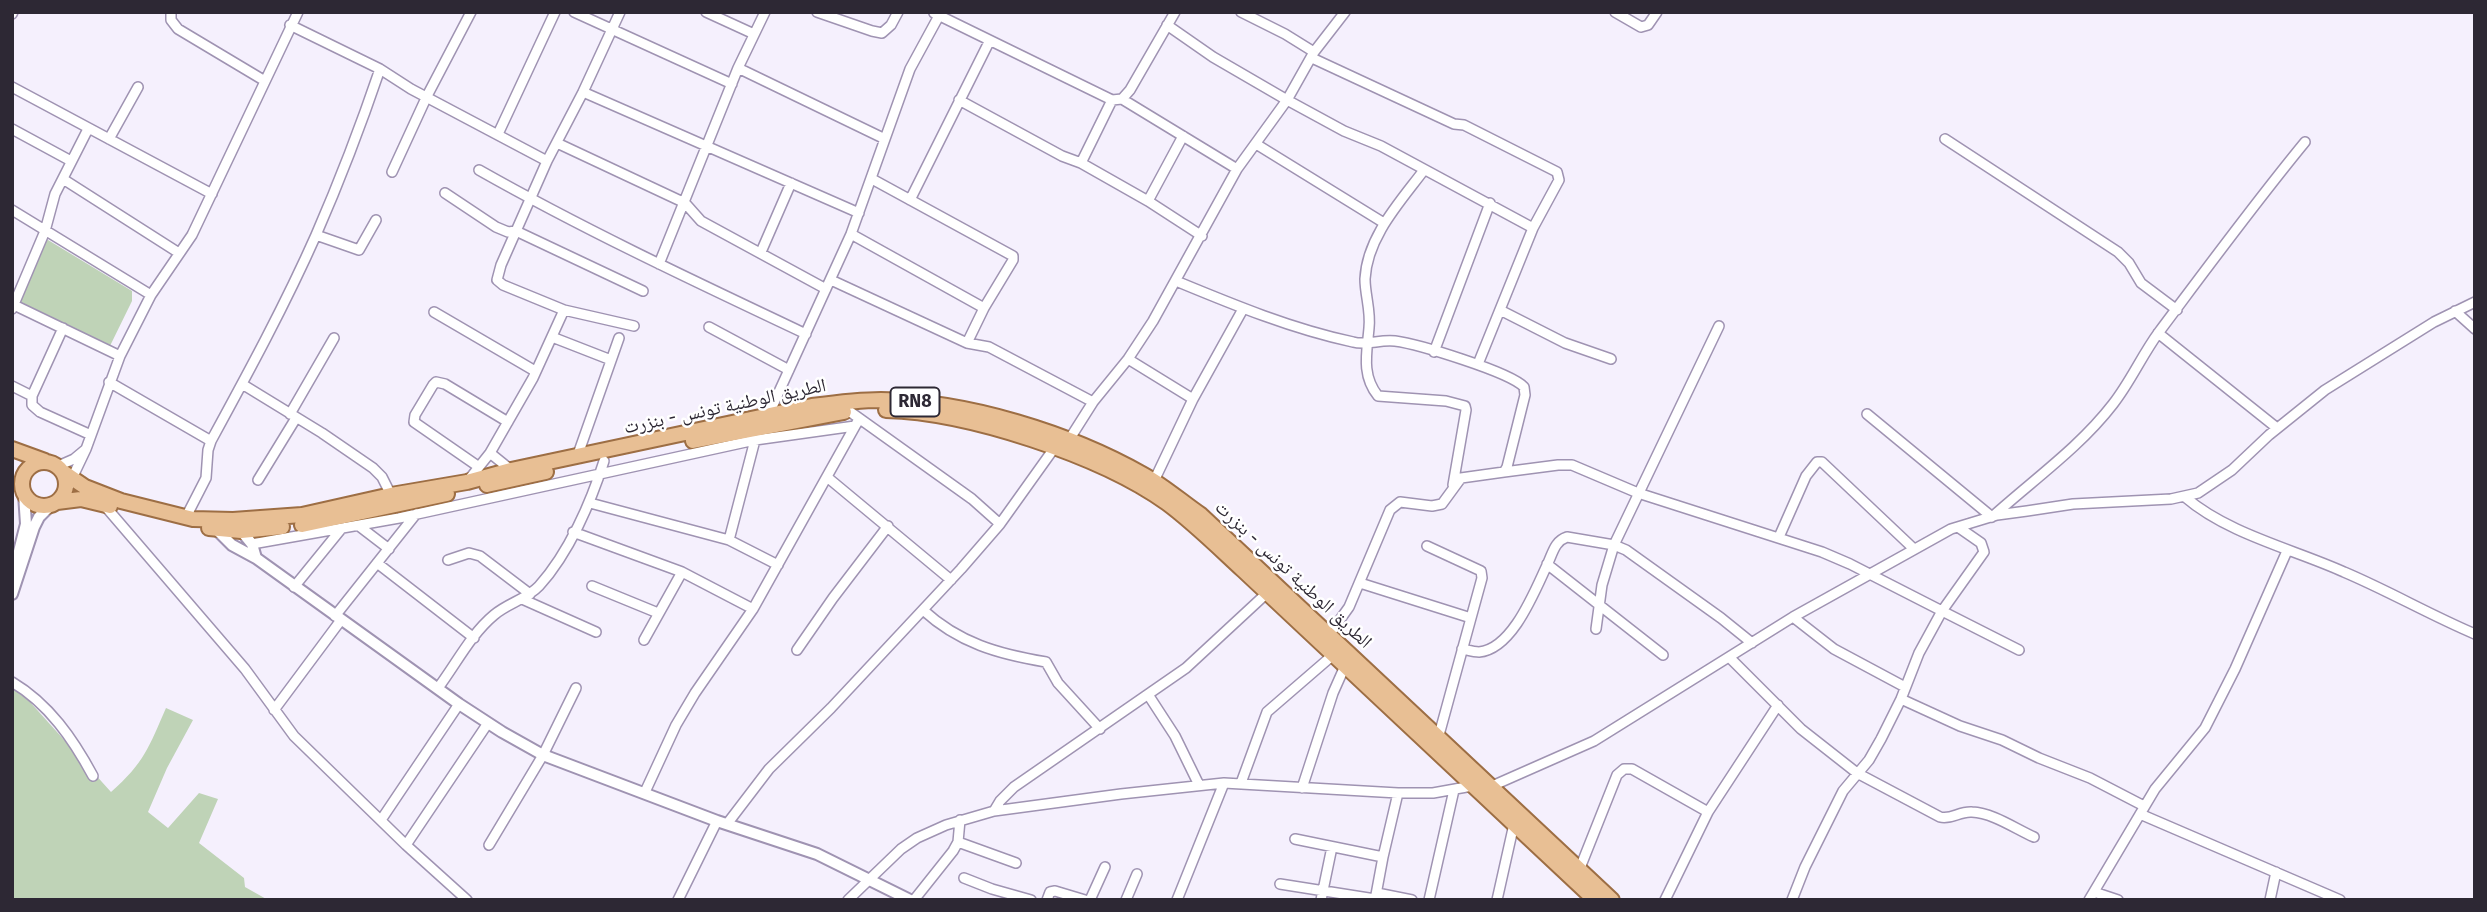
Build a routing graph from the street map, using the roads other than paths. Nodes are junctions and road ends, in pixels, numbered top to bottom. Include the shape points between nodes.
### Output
1 (171, 12) edge
2 (298, 12) edge
3 (471, 12) edge
4 (555, 12) edge
5 (573, 12) edge
6 (620, 12) edge
7 (706, 12) edge
8 (765, 12) edge
9 (817, 12) edge
10 (898, 12) edge
11 (1175, 12) edge
12 (1241, 12) edge
13 (1346, 12) edge
14 (1615, 12) edge
15 (1657, 12) edge
16 (937, 13) edge
17 (834, 15) edge
18 (290, 25) junction
19 (1167, 25) junction
20 (613, 31) junction
21 (754, 34) junction
22 (989, 42) junction
23 (1313, 55) junction
24 (738, 68) junction
25 (380, 69) junction
26 (265, 81) junction
27 (732, 84) junction
28 (12, 87) edge
29 (138, 87) dead end
30 (583, 93) junction
31 (427, 96) junction
32 (1122, 99) junction
33 (959, 100) junction
34 (1112, 100) junction
35 (1287, 100) junction
36 (12, 129) edge
37 (88, 129) junction
38 (498, 134) junction
39 (1183, 136) junction
40 (109, 139) junction
41 (885, 139) junction
42 (1945, 139) dead end
43 (2305, 142) dead end
44 (557, 143) junction
45 (1255, 144) junction
46 (708, 146) junction
47 (547, 161) junction
48 (71, 162) junction
49 (1081, 163) junction
50 (1237, 169) junction
51 (479, 170) dead end
52 (1424, 170) junction
53 (392, 172) dead end
54 (63, 179) junction
55 (872, 179) junction
56 (790, 183) junction
57 (445, 193) dead end
58 (212, 194) junction
59 (530, 199) junction
60 (910, 200) junction
61 (1147, 201) junction
62 (685, 203) junction
63 (1490, 204) junction
64 (12, 210) edge
65 (859, 213) junction
66 (376, 220) dead end
67 (1384, 223) junction
68 (1533, 228) junction
69 (516, 231) junction
70 (45, 232) junction
71 (851, 234) junction
72 (316, 235) junction
73 (1202, 236) junction
74 (761, 252) junction
75 (179, 253) junction
76 (659, 264) junction
77 (1176, 281) junction
78 (829, 285) junction
79 (643, 291) dead end
80 (151, 295) junction
81 (2475, 302) edge
82 (13, 306) edge
83 (984, 308) junction
84 (1243, 309) junction
85 (564, 310) junction
86 (1500, 310) junction
87 (2177, 310) junction
88 (2455, 311) junction
89 (434, 312) dead end
90 (634, 326) dead end
91 (1719, 326) dead end
92 (709, 327) dead end
93 (63, 328) junction
94 (2475, 329) edge
95 (2158, 333) junction
96 (806, 334) junction
97 (552, 337) junction
98 (334, 338) dead end
99 (619, 338) dead end
100 (967, 343) junction
101 (1366, 344) junction
102 (1434, 352) junction
103 (120, 356) junction
104 (1128, 359) junction
105 (1611, 359) dead end
106 (611, 360) junction
107 (1478, 365) junction
108 (789, 370) junction
109 (535, 371) junction
110 (109, 382) junction
111 (242, 384) junction
112 (12, 386) edge
113 (32, 396) junction
114 (1194, 399) junction
115 (1093, 402) junction
116 (1867, 414) dead end
117 (293, 416) junction
118 (854, 419) junction
119 (766, 420) junction
120 (508, 422) junction
121 (2277, 428) junction
122 (91, 435) junction
123 (755, 440) junction
124 (211, 441) junction
125 (1062, 445) junction
126 (12, 449) edge
127 (86, 449) junction
128 (490, 453) junction
129 (577, 457) junction
130 (479, 467) junction
131 (602, 468) junction
132 (541, 469) junction
133 (511, 470) junction
134 (1504, 472) junction
135 (827, 477) junction
136 (12, 478) edge
137 (258, 480) dead end
138 (1154, 481) junction
139 (59, 482) junction
140 (467, 482) junction
141 (1452, 487) junction
142 (24, 492) junction
143 (1638, 494) junction
144 (391, 495) junction
145 (2185, 497) junction
146 (590, 503) junction
147 (103, 504) junction
148 (416, 514) junction
149 (186, 517) junction
150 (1992, 517) junction
151 (212, 524) junction
152 (1000, 524) junction
153 (237, 526) junction
154 (359, 526) junction
155 (888, 526) junction
156 (1958, 527) junction
157 (342, 528) junction
158 (573, 532) junction
159 (1779, 537) junction
160 (729, 540) junction
161 (252, 544) junction
162 (1614, 545) junction
163 (1427, 546) dead end
164 (389, 549) junction
165 (1914, 549) junction
166 (2287, 551) junction
167 (256, 558) junction
168 (449, 560) dead end
169 (377, 563) junction
170 (1547, 564) junction
171 (778, 565) junction
172 (13, 570) edge
173 (682, 572) junction
174 (1868, 574) junction
175 (951, 580) junction
176 (1360, 583) junction
177 (592, 586) dead end
178 (294, 587) junction
179 (1267, 593) junction
180 (12, 594) edge
181 (526, 597) junction
182 (1600, 606) junction
183 (753, 609) junction
184 (923, 610) junction
185 (1942, 611) junction
186 (658, 613) junction
187 (1793, 617) junction
188 (338, 618) junction
189 (1471, 618) junction
190 (1596, 629) dead end
191 (596, 632) dead end
192 (2475, 634) edge
193 (1329, 635) junction
194 (474, 638) junction
195 (644, 640) dead end
196 (1752, 643) junction
197 (1462, 649) junction
198 (797, 650) dead end
199 (2019, 650) dead end
200 (1333, 654) junction
201 (1663, 654) dead end
202 (1729, 657) junction
203 (1345, 666) junction
204 (12, 682) edge
205 (1905, 687) junction
206 (439, 688) junction
207 (576, 688) dead end
208 (1149, 696) junction
209 (1901, 699) junction
210 (459, 704) junction
211 (1778, 705) junction
212 (274, 710) junction
213 (488, 723) junction
214 (1100, 729) junction
215 (1439, 735) junction
216 (543, 755) junction
217 (1857, 773) junction
218 (93, 776) dead end
219 (1224, 783) junction
220 (1241, 783) junction
221 (1199, 785) junction
222 (1472, 786) junction
223 (1492, 786) junction
224 (1302, 788) junction
225 (1454, 790) junction
226 (645, 792) junction
227 (1398, 793) junction
228 (2142, 810) junction
229 (994, 811) junction
230 (1708, 812) junction
231 (381, 820) junction
232 (960, 820) junction
233 (722, 823) junction
234 (1514, 824) junction
235 (2034, 837) dead end
236 (1295, 839) dead end
237 (958, 842) junction
238 (406, 845) junction
239 (489, 845) dead end
240 (1332, 847) junction
241 (1383, 857) junction
242 (1016, 863) dead end
243 (1105, 867) dead end
244 (1580, 869) junction
245 (2276, 872) junction
246 (1137, 874) dead end
247 (964, 878) dead end
248 (870, 879) junction
249 (1280, 884) dead end
250 (1322, 895) edge
251 (2092, 896) edge
252 (1376, 897) edge
253 (467, 900) edge
254 (678, 900) edge
255 (848, 900) edge
256 (912, 900) edge
257 (1031, 900) edge
258 (1046, 900) edge
259 (1085, 900) edge
260 (1090, 900) edge
261 (1126, 900) edge
262 (1177, 900) edge
263 (1412, 900) edge
264 (1429, 900) edge
265 (1497, 900) edge
266 (1595, 900) edge
267 (1612, 900) edge
268 (1665, 900) edge
269 (1792, 900) edge
270 (2118, 900) edge
271 (2270, 900) edge
272 (2340, 900) edge

1 - 26 street via 178,29
2 - 18 street
3 - 31 street
4 - 38 street
5 - 20 street
6 - 20 street
7 - 21 street
8 - 21 street
9 - 17 street
10 - 17 street via 882,33
11 - 19 street
12 - 23 street via 1285,34
13 - 23 street
14 - 15 street via 1641,27
16 - 22 street
16 - 41 street via 910,69
18 - 25 street
18 - 26 street
19 - 32 street
19 - 35 street
20 - 27 street
20 - 30 street
21 - 24 street
22 - 33 street
22 - 34 street
23 - 35 street
23 - 68 street via 1558,172 1559,180
24 - 27 street
24 - 41 street
25 - 31 street
25 - 72 street
26 - 58 street
27 - 46 street
28 - 37 street
29 - 40 street
30 - 44 street
30 - 46 street
31 - 38 street
31 - 53 street
32 - 34 street
32 - 39 street
33 - 49 street
33 - 60 street
34 - 49 street
35 - 45 street
35 - 52 street
36 - 48 street
37 - 40 street
37 - 48 street
38 - 47 street
39 - 50 street
39 - 61 street
40 - 58 street
41 - 55 street
42 - 87 street via 2118,252 2141,283
43 - 87 street via 2228,237
44 - 47 street
44 - 62 street
45 - 50 street
45 - 67 street
46 - 56 street
46 - 62 street
47 - 59 street
48 - 54 street
49 - 61 street
50 - 73 street
51 - 59 street
52 - 63 street
52 - 67 street
54 - 70 street
54 - 75 street
55 - 60 street
55 - 65 street
56 - 65 street
56 - 74 street
57 - 69 street via 496,228
58 - 75 street
59 - 69 street
59 - 76 street
60 - 83 street via 1013,256
61 - 73 street
62 - 74 street via 701,221
62 - 76 street
63 - 68 street
63 - 102 street
64 - 70 street
65 - 71 street
66 - 72 street via 359,250
67 - 101 street via 1367,266
68 - 86 street
69 - 79 street
69 - 85 street via 497,280
70 - 80 street
70 - 82 street
71 - 78 street
71 - 83 street
72 - 111 street
73 - 77 street
74 - 78 street
75 - 80 street
76 - 96 street
77 - 84 street
77 - 104 street
78 - 96 street
78 - 100 street
80 - 103 street
81 - 88 street
82 - 93 street
83 - 100 street
84 - 101 street
84 - 114 street
85 - 90 street
85 - 97 street
86 - 105 street via 1565,343
86 - 107 street
87 - 95 street
88 - 94 street
88 - 121 street via 2334,384
89 - 109 street
91 - 143 street
92 - 108 street
93 - 103 street
93 - 113 street
95 - 121 street
95 - 150 street via 2133,376 2087,433
96 - 108 street
97 - 106 street
97 - 109 street
98 - 117 street
99 - 106 street
100 - 115 street via 989,347
101 - 102 street via 1396,341
101 - 141 street via 1366,372 1378,396 1465,406
102 - 107 street
103 - 110 street
104 - 114 street
104 - 115 street
106 - 129 street
107 - 134 street via 1524,387
108 - 119 street
109 - 120 street
110 - 122 street
110 - 124 street
111 - 117 street
111 - 124 street
112 - 113 street
113 - 122 street via 37,410
114 - 138 street
115 - 125 street
116 - 150 street
117 - 137 street
117 - 144 street via 379,472
118 - 119 main road, الطريق الوطنية تونس - بنزرت / RN8
118 - 123 street
118 - 125 main road, الطريق الوطنية تونس - بنزرت / RN8 via 886,410 924,413
118 - 135 street
118 - 152 street via 972,499
119 - 125 main road, الطريق الوطنية تونس - بنزرت / RN8 via 812,406 905,401 963,410
119 - 129 main road, الطريق الوطنية تونس - بنزرت / RN8
119 - 131 main road, الطريق الوطنية تونس - بنزرت / RN8
120 - 128 street
120 - 130 street via 439,382 430,390 414,422
121 - 145 street via 2232,470
122 - 127 street
123 - 131 street
123 - 160 street
124 - 149 street via 206,478
125 - 138 main road, الطريق الوطنية تونس - بنزرت / RN8
125 - 152 street
125 - 179 main road, الطريق الوطنية تونس - بنزرت / RN8 via 1165,502
126 - 139 main road, الطريق الوطنية تونس - بنزرت / RN8
127 - 139 street
127 - 139 street
128 - 130 street
128 - 133 street
129 - 132 main road, الطريق الوطنية تونس - بنزرت / RN8
130 - 140 street
131 - 132 main road, الطريق الوطنية تونس - بنزرت / RN8
131 - 146 street
131 - 148 street
132 - 133 main road, الطريق الوطنية تونس - بنزرت / RN8
132 - 153 main road, الطريق الوطنية تونس - بنزرت / RN8 via 335,519
133 - 140 main road, الطريق الوطنية تونس - بنزرت / RN8
134 - 141 street via 1461,478
134 - 143 street via 1572,465
135 - 155 street
135 - 171 street
136 - 142 main road, RN8
138 - 193 main road, الطريق الوطنية تونس - بنزرت / RN8 via 1201,515
139 - 142 main road, RN8 via 35,505
139 - 142 main road via 39,462 23,476
139 - 147 main road, الطريق الوطنية تونس - بنزرت / RN8 via 81,499
139 - 149 main road, الطريق الوطنية تونس - بنزرت / RN8
139 - 180 street via 34,527
140 - 144 main road, الطريق الوطنية تونس - بنزرت / RN8
141 - 176 street via 1442,504 1400,502 1390,510
142 - 172 street via 26,524
143 - 159 street
143 - 162 street
144 - 153 main road, الطريق الوطنية تونس - بنزرت / RN8
145 - 150 street via 2073,504
145 - 166 street via 2212,516
146 - 158 street
146 - 160 street
147 - 151 main road, الطريق الوطنية تونس - بنزرت / RN8 via 179,524
147 - 212 street via 245,669
148 - 154 street
148 - 164 street
149 - 151 main road, الطريق الوطنية تونس - بنزرت / RN8
150 - 156 street
151 - 153 main road, الطريق الوطنية تونس - بنزرت / RN8
151 - 167 street via 232,545
152 - 175 street
153 - 161 street
154 - 157 street
154 - 164 street
155 - 175 street
155 - 198 street
156 - 165 street
156 - 185 street via 1981,543 1984,552
157 - 161 street
157 - 178 street
158 - 173 street
158 - 181 street via 544,581
159 - 165 street via 1806,475 1822,462
159 - 174 street
160 - 171 street
161 - 167 street
162 - 170 street via 1563,538
162 - 182 street
162 - 196 street
163 - 189 street via 1481,571
164 - 169 street
165 - 174 street
166 - 192 street via 2342,571
166 - 228 street via 2205,728
167 - 178 street
168 - 181 street via 469,553 480,556
169 - 188 street
169 - 194 street
170 - 182 street
170 - 197 street via 1508,636 1478,652
171 - 183 street
173 - 183 street
173 - 186 street
174 - 185 street
174 - 187 street
175 - 184 street
176 - 189 street
176 - 193 street
177 - 186 street
178 - 188 street
179 - 200 main road, الطريق الوطنية تونس - بنزرت / RN8
179 - 208 street
181 - 191 street
181 - 194 street via 495,614
182 - 190 street
182 - 201 street
183 - 226 street via 695,693
184 - 214 street via 948,631 979,646 1048,664 1058,683
184 - 233 street
185 - 199 street
185 - 205 street
186 - 195 street
187 - 196 street
187 - 205 street via 1834,649
188 - 206 street
188 - 212 street
189 - 197 street
193 - 215 main road, الطريق الوطنية تونس - بنزرت / RN8
194 - 206 street
196 - 202 street
197 - 215 street
200 - 203 main road, الطريق الوطنية تونس - بنزرت / RN8
200 - 220 street via 1266,712
202 - 211 street
202 - 223 street via 1594,741
203 - 222 main road, الطريق الوطنية تونس - بنزرت / RN8
203 - 224 street
204 - 218 street via 63,728
205 - 209 street
206 - 210 street
207 - 216 street
208 - 214 street
208 - 221 street
209 - 217 street via 1869,760
209 - 228 street via 2090,778
210 - 213 street
210 - 231 street
211 - 217 street
211 - 230 street
212 - 231 street via 311,754
213 - 216 street
213 - 238 street
214 - 229 street via 1014,787
215 - 223 main road, الطريق الوطنية تونس - بنزرت / RN8
216 - 226 street
216 - 239 street
217 - 235 street via 1940,817 1951,818 1965,811 1984,814
217 - 269 street via 1843,791
219 - 220 street
219 - 221 street
219 - 262 street
220 - 224 street
221 - 229 street
222 - 223 street
222 - 225 street
222 - 234 main road, الطريق الوطنية تونس - بنزرت / RN8
223 - 244 main road, الطريق الوطنية تونس - بنزرت / RN8
224 - 227 street
225 - 227 street
225 - 264 street
226 - 233 street
227 - 241 street
228 - 245 street
228 - 251 street
229 - 232 street
230 - 244 street via 1632,769 1624,769 1617,775
230 - 268 street
231 - 238 street
232 - 237 street
232 - 248 street via 901,849
233 - 248 street via 807,850
233 - 254 street
234 - 265 street
234 - 266 main road, الطريق الوطنية تونس - بنزرت / RN8
236 - 240 street
237 - 242 street
237 - 256 street
238 - 253 street
240 - 241 street
240 - 250 street
241 - 252 street
243 - 260 street
244 - 267 main road, الطريق الوطنية تونس - بنزرت / RN8
245 - 271 street
245 - 272 street
246 - 261 street
247 - 257 street
248 - 255 street
248 - 256 street
249 - 250 street
250 - 252 street
251 - 270 street
252 - 263 street
258 - 259 street via 1055,891

